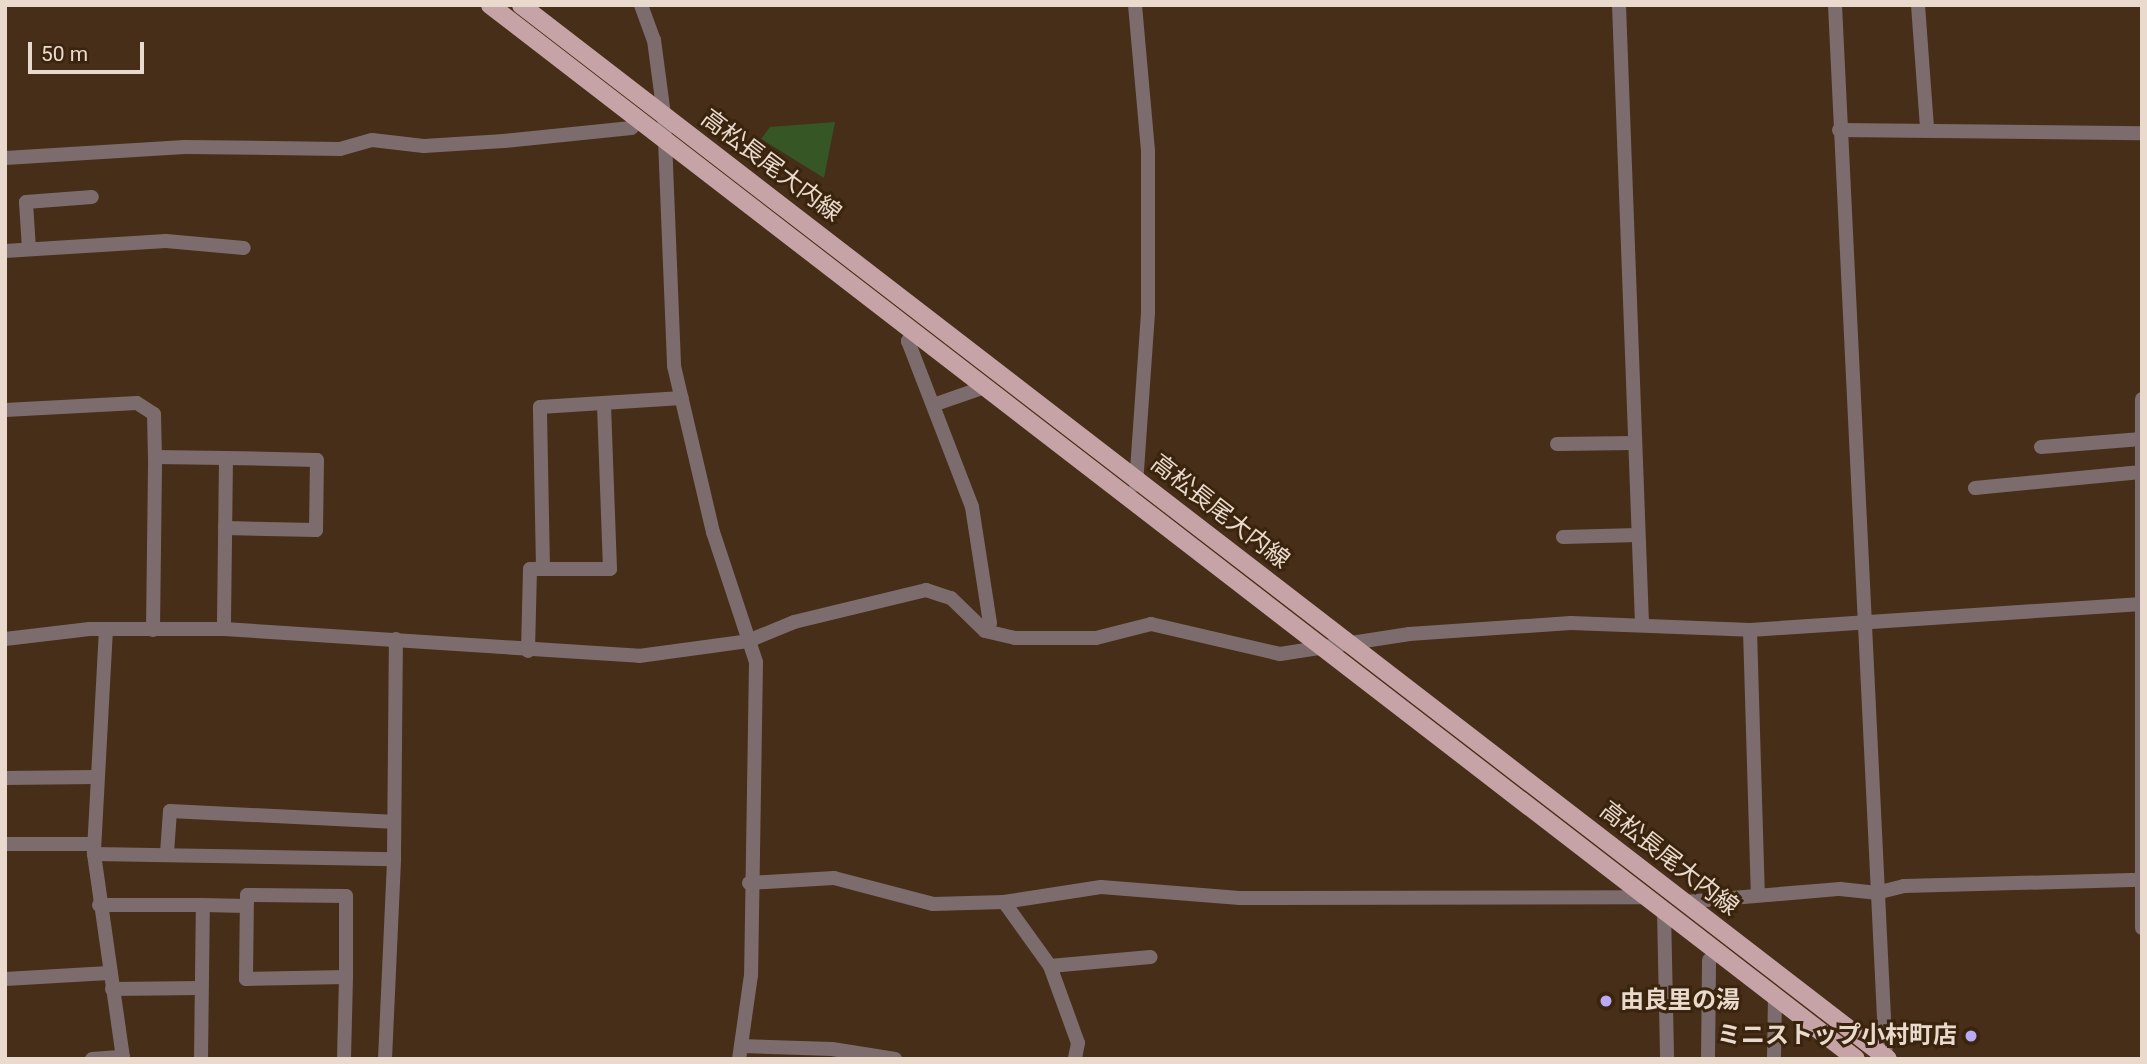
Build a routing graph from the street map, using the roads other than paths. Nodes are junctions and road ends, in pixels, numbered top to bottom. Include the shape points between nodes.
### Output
1 (490, 5) edge
2 (522, 5) edge
3 (641, 5) edge
4 (1135, 5) edge
5 (1619, 5) edge
6 (1835, 5) edge
7 (1918, 5) edge
8 (664, 115) junction
9 (639, 120) junction
10 (1927, 129) junction
11 (1839, 130) junction
12 (2142, 133) edge
13 (665, 140) junction
14 (5, 158) edge
15 (92, 197) dead end
16 (244, 248) dead end
17 (29, 249) junction
18 (5, 251) edge
19 (914, 331) junction
20 (985, 387) junction
21 (681, 398) junction
22 (2142, 400) edge
23 (604, 404) junction
24 (936, 404) junction
25 (5, 410) edge
26 (2142, 439) edge
27 (1634, 443) junction
28 (1557, 444) dead end
29 (2041, 447) dead end
30 (155, 457) junction
31 (226, 458) junction
32 (2141, 472) edge
33 (1136, 477) junction
34 (1975, 488) dead end
35 (1137, 503) junction
36 (225, 528) junction
37 (1638, 535) junction
38 (1563, 537) dead end
39 (543, 568) junction
40 (2142, 604) edge
41 (1642, 623) junction
42 (1861, 625) junction
43 (106, 629) junction
44 (224, 629) junction
45 (153, 630) junction
46 (1750, 630) junction
47 (985, 631) junction
48 (5, 639) edge
49 (396, 639) junction
50 (748, 641) junction
51 (1352, 646) junction
52 (528, 651) junction
53 (1325, 651) junction
54 (97, 777) junction
55 (5, 778) edge
56 (393, 821) junction
57 (5, 844) edge
58 (94, 849) junction
59 (167, 853) junction
60 (394, 859) junction
61 (749, 883) junction
62 (2141, 884) edge
63 (1758, 893) junction
64 (1876, 893) junction
65 (1646, 897) junction
66 (1004, 902) junction
67 (1684, 902) junction
68 (99, 905) junction
69 (203, 905) junction
70 (246, 906) junction
71 (1664, 911) junction
72 (2142, 928) edge
73 (1150, 957) dead end
74 (1709, 960) dead end
75 (1050, 966) junction
76 (109, 973) junction
77 (346, 977) junction
78 (5, 979) edge
79 (201, 988) junction
80 (112, 989) junction
81 (1775, 995) junction
82 (740, 1052) edge
83 (123, 1058) edge
84 (1887, 1058) edge
85 (92, 1059) edge
86 (201, 1059) edge
87 (344, 1059) edge
88 (385, 1059) edge
89 (895, 1059) edge
90 (1075, 1059) edge
91 (1667, 1059) edge
92 (1708, 1059) edge
93 (1774, 1059) edge
94 (1856, 1059) edge

1 - 9 main road, 高松長尾大内線
2 - 8 main road, 高松長尾大内線
3 - 8 street via 654,40
4 - 33 street via 1148,178 1148,313
5 - 27 street
6 - 11 street
7 - 10 street
8 - 13 street
8 - 33 main road, 高松長尾大内線
9 - 13 main road, 高松長尾大内線
9 - 14 street via 631,128 491,142 424,146 372,140 340,149 185,147
10 - 11 street
10 - 12 street
11 - 42 street
13 - 19 main road, 高松長尾大内線
13 - 21 street via 674,366
15 - 17 street via 26,202
16 - 17 street via 166,241
17 - 18 street
19 - 20 main road, 高松長尾大内線
19 - 24 street via 908,341
20 - 24 street
20 - 35 main road, 高松長尾大内線
21 - 23 street
21 - 50 street
22 - 26 street
23 - 39 street via 540,407
23 - 39 street via 610,569
24 - 47 street via 972,507 990,623
25 - 30 street via 137,403 154,414
26 - 29 street
26 - 32 street
27 - 28 street
27 - 37 street
30 - 31 street
30 - 45 street
31 - 36 street
31 - 36 street via 317,460 316,530
32 - 34 street
32 - 40 street
33 - 35 street
33 - 51 main road, 高松長尾大内線
35 - 53 main road, 高松長尾大内線
36 - 44 street
37 - 38 street
37 - 41 street
39 - 52 street via 530,569
40 - 42 street
40 - 62 street
41 - 46 street
41 - 51 street via 1409,634
42 - 46 street
42 - 64 street
43 - 45 street
43 - 48 street
43 - 54 street
44 - 45 street
44 - 49 street
46 - 63 street
47 - 50 street via 951,598 926,590 807,619
47 - 53 street via 1044,640 1152,624 1249,651
49 - 52 street
49 - 56 street
50 - 52 street via 639,656
50 - 61 street via 757,684
51 - 53 street
51 - 67 main road, 高松長尾大内線
53 - 65 main road, 高松長尾大内線
54 - 55 street
54 - 58 street
56 - 59 street via 170,811
56 - 60 street
57 - 58 street
58 - 59 street
58 - 68 street
59 - 60 street
60 - 88 street
61 - 66 street via 834,878 933,904
61 - 82 street via 751,975
62 - 64 street via 1904,886
62 - 72 street
63 - 64 street
63 - 67 street
64 - 84 street
65 - 66 street via 1240,898 1101,887
65 - 71 main road, 高松長尾大内線
66 - 75 street
67 - 84 main road, 高松長尾大内線
68 - 69 street
68 - 76 street
69 - 70 street
69 - 79 street
70 - 77 street via 246,979
70 - 77 street via 247,895 346,896
71 - 81 main road, 高松長尾大内線
71 - 91 street
73 - 75 street
74 - 92 street
75 - 90 street via 1078,1043
76 - 78 street
76 - 80 street
77 - 87 street
79 - 80 street
79 - 86 street
80 - 83 street
81 - 93 street
81 - 94 main road, 高松長尾大内線
82 - 89 street via 832,1049
83 - 85 street

